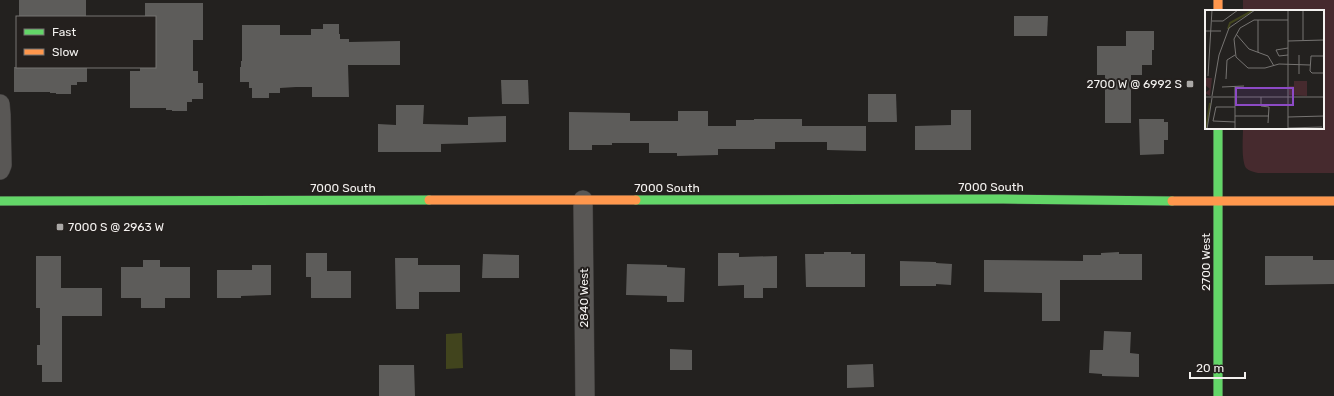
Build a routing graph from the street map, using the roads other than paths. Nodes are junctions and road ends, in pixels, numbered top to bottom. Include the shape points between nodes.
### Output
1 (0, 104) edge
2 (1218, 129) edge
3 (0, 170) edge
4 (583, 200) junction
5 (1334, 200) edge
6 (0, 201) edge
7 (1218, 201) junction
8 (585, 396) edge
9 (1218, 396) edge

1 - 3 street
2 - 7 main road, 2700 West
4 - 6 main road, 7000 South
4 - 7 main road, 7000 South
4 - 8 street, 2840 West
5 - 7 main road, 7000 South
7 - 9 main road, 2700 West

